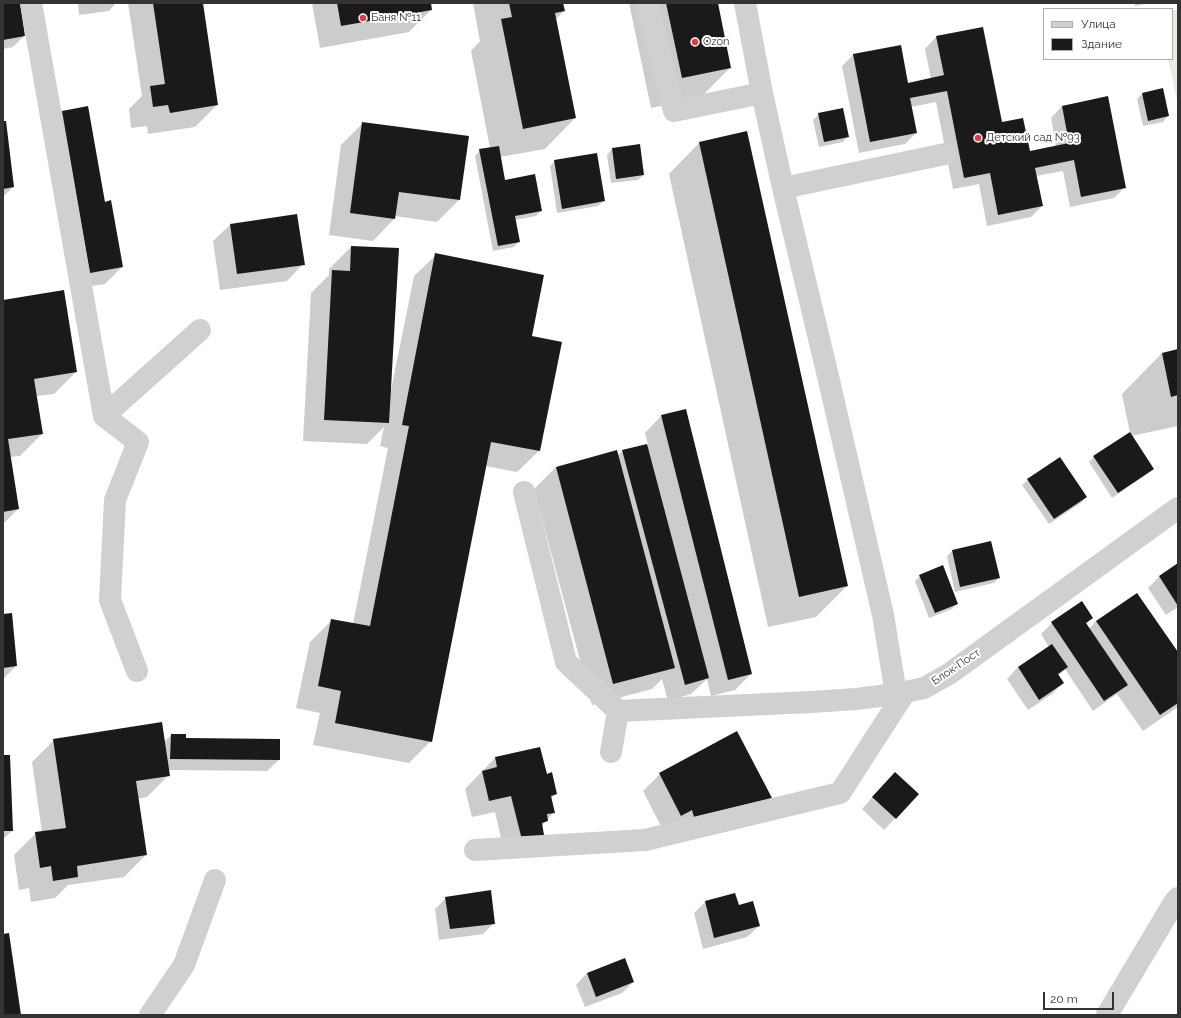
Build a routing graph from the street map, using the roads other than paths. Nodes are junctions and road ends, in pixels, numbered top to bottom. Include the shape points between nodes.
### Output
1 (31, 3) edge
2 (647, 3) edge
3 (745, 3) edge
4 (762, 93) junction
5 (945, 154) dead end
6 (783, 188) junction
7 (200, 330) dead end
8 (104, 416) junction
9 (524, 492) dead end
10 (1178, 508) edge
11 (137, 671) dead end
12 (900, 693) junction
13 (618, 711) junction
14 (611, 752) dead end
15 (475, 850) dead end
16 (215, 880) dead end
17 (1178, 898) edge
18 (150, 1015) edge
19 (1107, 1015) edge

1 - 8 street
2 - 4 street via 674,111
3 - 4 street
4 - 6 street
5 - 6 street
6 - 12 street via 828,372
7 - 8 street
8 - 11 street via 138,442 115,500 110,600
9 - 13 street via 566,662
10 - 12 street, Блок-Пост via 949,674 924,688
12 - 13 street, Блок-Пост via 811,702
12 - 15 street via 840,793 645,840
13 - 14 street
16 - 18 street via 184,965
17 - 19 street

